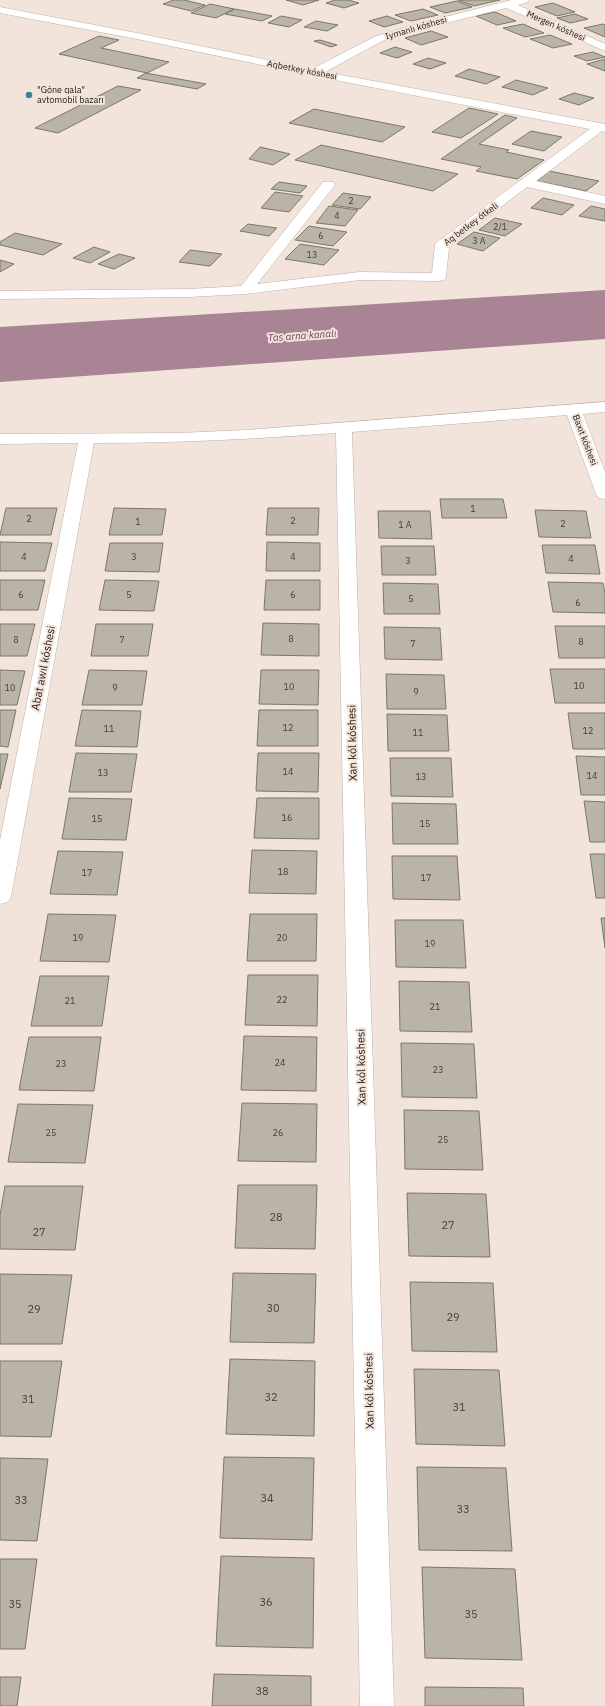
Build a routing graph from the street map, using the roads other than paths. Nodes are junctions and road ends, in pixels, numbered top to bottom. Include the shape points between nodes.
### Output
1 (524, 0) edge
2 (13, 2) dead end
3 (507, 4) junction
4 (0, 5) edge
5 (0, 10) edge
6 (605, 48) edge
7 (314, 73) junction
8 (603, 127) edge
9 (525, 183) junction
10 (328, 185) dead end
11 (605, 200) edge
12 (245, 290) junction
13 (0, 295) edge
14 (605, 407) edge
15 (573, 409) junction
16 (344, 428) junction
17 (0, 439) edge
18 (87, 439) junction
19 (605, 494) edge
20 (0, 897) edge
21 (377, 1706) edge

1 - 3 street, Iymanlı kóshesi
2 - 4 street
3 - 6 street, Mergen kóshesi
3 - 7 street, Iymanlı kóshesi via 378,39
5 - 7 street, Aqbetkey kóshesi
7 - 8 street, Aqbetkey kóshesi
8 - 9 street, Aq betkey ótkeli
9 - 11 street
9 - 12 street, Aq betkey ótkeli via 442,245 439,277 360,276
10 - 12 street
12 - 13 street
14 - 15 street
15 - 16 street
15 - 19 street, Baxıt kóshesi
16 - 18 street via 186,438
16 - 21 street, Xan kól kóshesi
17 - 18 street
18 - 20 street, Abat awıl kóshesi

